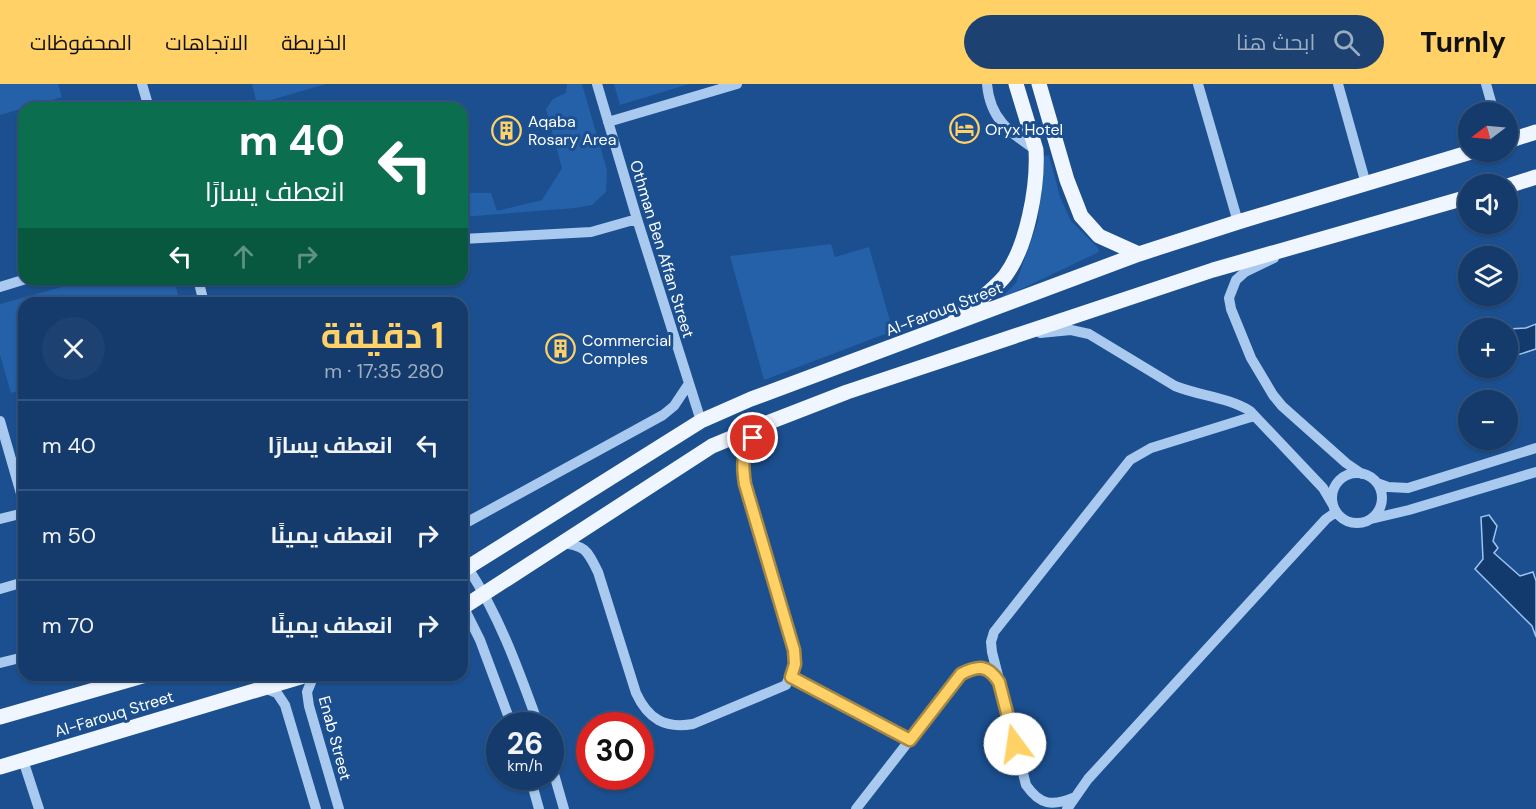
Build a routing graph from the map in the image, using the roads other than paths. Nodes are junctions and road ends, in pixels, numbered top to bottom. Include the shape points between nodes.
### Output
1 (142, 84) edge
2 (597, 84) edge
3 (737, 84) edge
4 (987, 84) edge
5 (1016, 84) edge
6 (1040, 84) edge
7 (1198, 84) edge
8 (1338, 84) edge
9 (1486, 84) edge
10 (147, 102) edge
11 (1491, 102) edge
12 (608, 122) junction
13 (1536, 132) edge
14 (1518, 138) edge
15 (1036, 150) junction
16 (1458, 156) edge
17 (1536, 177) edge
18 (1518, 183) edge
19 (1366, 184) junction
20 (1458, 200) edge
21 (637, 219) junction
22 (1238, 222) junction
23 (468, 239) edge
24 (1303, 244) junction
25 (1139, 254) junction
26 (18, 281) edge
27 (0, 287) edge
28 (944, 328) junction
29 (1016, 337) junction
30 (688, 385) junction
31 (1254, 416) junction
32 (701, 421) junction
33 (0, 422) edge
34 (766, 423) junction
35 (1536, 448) edge
36 (1536, 472) edge
37 (1362, 474) junction
38 (1377, 483) junction
39 (18, 484) edge
40 (1335, 509) junction
41 (18, 514) edge
42 (0, 519) edge
43 (1371, 519) junction
44 (468, 522) edge
45 (560, 543) junction
46 (468, 567) edge
47 (468, 573) edge
48 (18, 584) edge
49 (0, 589) edge
50 (485, 593) junction
51 (468, 603) edge
52 (468, 616) edge
53 (18, 658) edge
54 (0, 663) edge
55 (791, 677) junction
56 (125, 681) edge
57 (287, 681) edge
58 (312, 681) edge
59 (999, 682) junction
60 (264, 688) junction
61 (507, 712) edge
62 (534, 712) edge
63 (0, 717) edge
64 (910, 740) junction
65 (23, 760) junction
66 (0, 767) edge
67 (534, 790) edge
68 (559, 790) edge
69 (1075, 797) junction
70 (39, 809) edge
71 (316, 809) edge
72 (339, 809) edge
73 (539, 809) edge
74 (564, 809) edge
75 (856, 809) edge
76 (1067, 809) edge

1 - 10 street
2 - 12 street, Othman Ben Affan Street
3 - 12 street
4 - 15 street via 994,113 1005,128
5 - 15 main road
6 - 25 main road via 1081,216 1099,236
7 - 22 street
8 - 19 street
9 - 11 street
12 - 21 street, Othman Ben Affan Street
13 - 14 main road
15 - 28 main road via 1035,189 1011,267 993,289
16 - 19 main road, Al-Farouq Street
17 - 18 main road
19 - 22 main road, Al-Farouq Street
20 - 24 main road
21 - 23 street via 591,232
21 - 30 street, Othman Ben Affan Street
22 - 25 main road, Al-Farouq Street
24 - 29 main road via 1213,270
24 - 37 street via 1236,280 1229,298 1231,309 1251,358 1273,395
25 - 28 main road, Al-Farouq Street
26 - 27 street
28 - 32 main road, Al-Farouq Street
29 - 31 street via 1071,330 1089,334 1175,386 1236,402
29 - 34 main road
30 - 32 street, Othman Ben Affan Street
30 - 44 street via 663,415
31 - 40 street via 1323,488
31 - 59 street via 1151,448 1130,460 994,632 992,652
32 - 46 main road, Al-Farouq Street
33 - 39 street
34 - 45 main road via 712,446
34 - 55 street via 744,451 743,467 794,650
35 - 38 street via 1408,488
36 - 43 street
37 - 38 street
37 - 40 street via 1354,473 1339,481 1332,497
38 - 43 street via 1382,498
40 - 43 street via 1349,522
40 - 69 street
41 - 42 street
45 - 50 main road
45 - 55 street via 578,545 589,555 598,572 636,693 642,706 661,722 693,724 774,692 786,686
47 - 50 street
48 - 49 street
50 - 51 main road
50 - 62 street
52 - 61 street
53 - 54 street
55 - 64 street
56 - 63 main road, Al-Farouq Street
57 - 60 main road, Al-Farouq Street
58 - 72 street, Enab Street via 307,692 309,706
59 - 64 street via 987,669 972,668 961,674
59 - 69 street via 1026,785 1041,801 1062,803
60 - 65 main road, Al-Farouq Street
60 - 71 street via 276,693 285,705
64 - 75 street
65 - 66 main road, Al-Farouq Street
65 - 70 street
67 - 73 street
68 - 74 street
69 - 76 street

